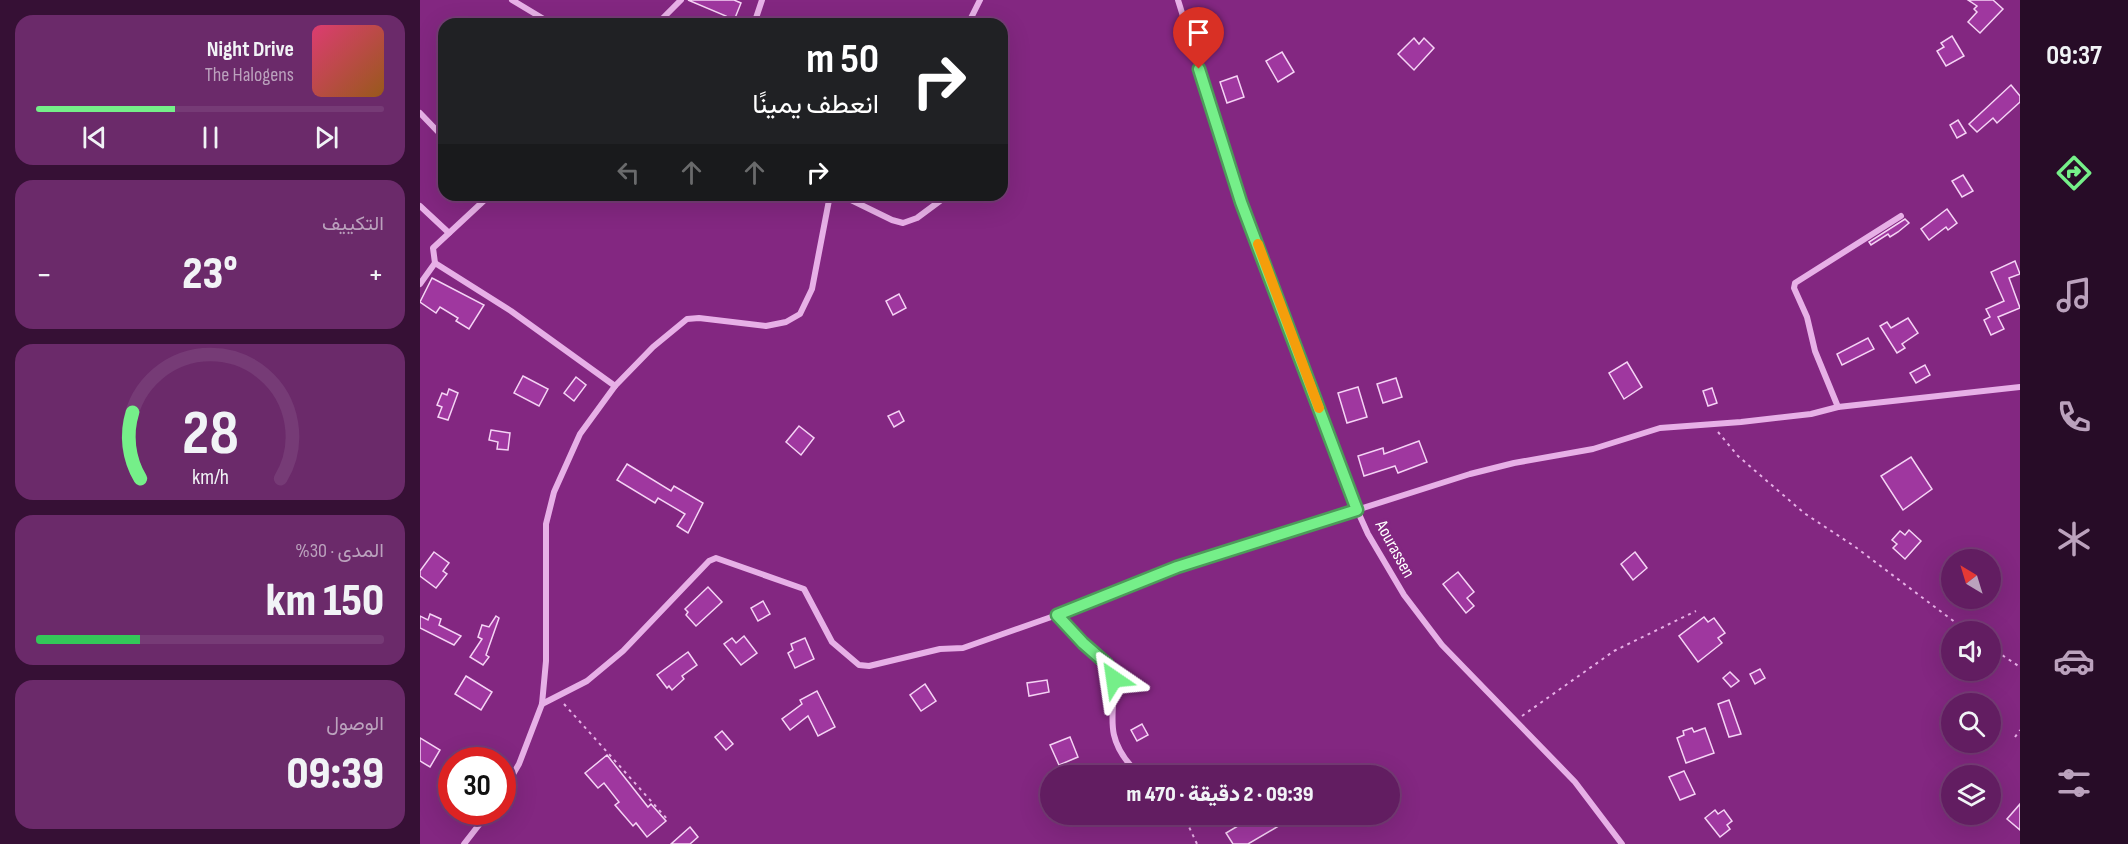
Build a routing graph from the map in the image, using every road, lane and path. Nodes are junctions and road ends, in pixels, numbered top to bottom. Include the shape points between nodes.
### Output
1 (512, 0) edge
2 (681, 0) edge
3 (762, 0) edge
4 (980, 0) edge
5 (1178, 0) edge
6 (542, 18) edge
7 (663, 18) edge
8 (756, 18) edge
9 (971, 18) edge
10 (420, 113) edge
11 (438, 132) edge
12 (484, 201) edge
13 (829, 201) edge
14 (853, 201) edge
15 (940, 201) edge
16 (420, 206) edge
17 (1901, 216) dead end
18 (449, 233) junction
19 (435, 263) junction
20 (420, 284) edge
21 (615, 386) junction
22 (2020, 387) edge
23 (1838, 407) junction
24 (1710, 423) junction
25 (1357, 510) junction
26 (1696, 611) dead end
27 (1057, 615) junction
28 (1953, 621) edge
29 (2001, 654) edge
30 (2020, 667) edge
31 (558, 696) junction
32 (542, 704) junction
33 (1514, 722) junction
34 (2020, 730) edge
35 (2015, 737) dead end
36 (1130, 765) edge
37 (516, 769) edge
38 (668, 820) dead end
39 (479, 825) edge
40 (1188, 825) edge
41 (466, 843) edge
42 (1197, 844) edge
43 (1622, 844) edge

1 - 6 street
2 - 7 street
3 - 8 street
4 - 9 street
5 - 25 street, Aourassen via 1241,202
10 - 11 street
12 - 18 street
13 - 21 street via 812,289 800,315 766,326 687,320 653,347
14 - 15 street via 903,223
16 - 18 street
17 - 23 street via 1795,283 1815,351
18 - 19 street via 433,248
19 - 20 street
19 - 21 street via 511,311
21 - 32 street via 580,434 554,492 546,524 546,661
22 - 23 street
23 - 24 street via 1811,414
24 - 25 street via 1660,428 1593,449 1514,463
24 - 28 path via 1738,456 1804,513
25 - 27 street via 1177,567
25 - 33 street, Aourassen via 1416,612
26 - 33 path via 1614,651
27 - 31 street via 963,648 859,665 832,642 804,589 716,558 701,568 623,651 587,681
27 - 36 street via 1111,669 1113,732 1118,750
29 - 30 path
31 - 32 street
31 - 38 path
32 - 37 street
33 - 43 street, Aourassen via 1575,782
34 - 35 path
39 - 41 street
40 - 42 path

